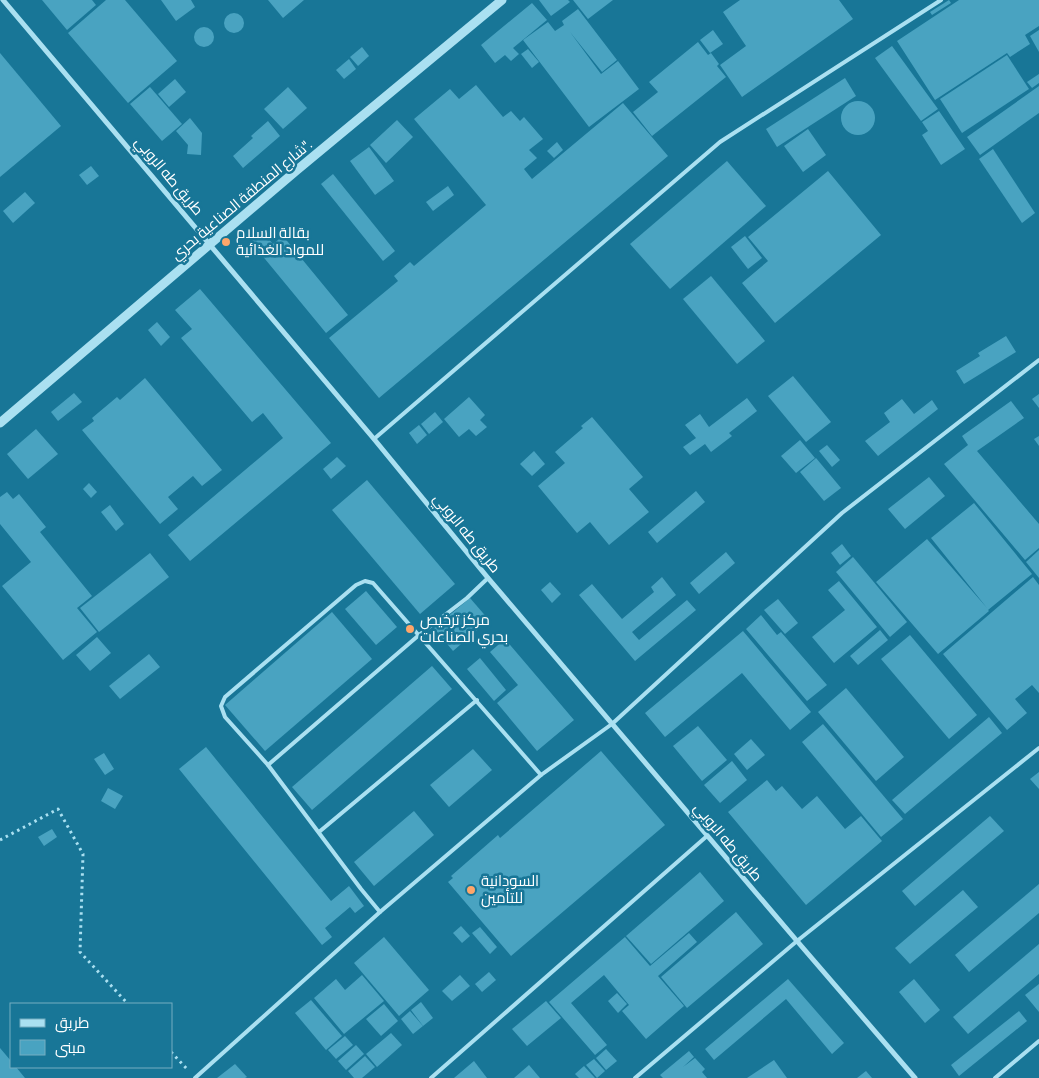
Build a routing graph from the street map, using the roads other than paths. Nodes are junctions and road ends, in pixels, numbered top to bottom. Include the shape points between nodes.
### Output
1 (3, 0) edge
2 (502, 0) edge
3 (941, 0) edge
4 (211, 245) junction
5 (1039, 360) edge
6 (0, 423) edge
7 (374, 439) junction
8 (488, 578) junction
9 (419, 635) junction
10 (477, 700) junction
11 (612, 724) junction
12 (1039, 748) edge
13 (268, 765) junction
14 (541, 775) junction
15 (319, 832) junction
16 (707, 836) junction
17 (380, 912) junction
18 (797, 941) junction
19 (1039, 1041) edge
20 (195, 1078) edge
21 (431, 1078) edge
22 (635, 1078) edge
23 (915, 1078) edge
24 (995, 1078) edge

1 - 4 street, طريق طه الروبي
2 - 4 street, شارع المنطقة الصناعية بحري".
3 - 7 lane via 720,142
4 - 6 street, شارع المنطقة الصناعية بحري".
4 - 7 street, طريق طه الروبي
5 - 11 lane via 842,513
7 - 8 street, طريق طه الروبي
8 - 9 lane
8 - 11 street, طريق طه الروبي
9 - 10 lane
9 - 13 lane
9 - 13 lane via 373,583 365,581 356,585 225,697 221,706 225,716
10 - 14 lane
10 - 15 lane
11 - 14 lane
11 - 16 street, طريق طه الروبي
12 - 18 lane
13 - 15 lane
14 - 17 lane
15 - 17 lane
16 - 18 street, طريق طه الروبي
16 - 21 lane
17 - 20 lane
18 - 22 lane
18 - 23 street, طريق طه الروبي
19 - 24 lane

